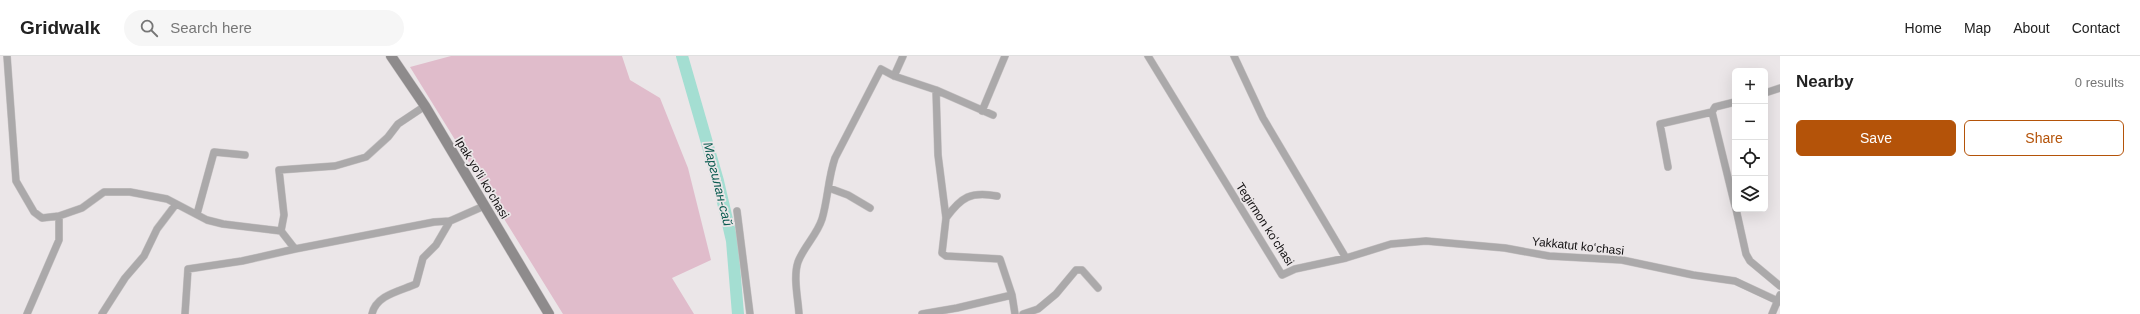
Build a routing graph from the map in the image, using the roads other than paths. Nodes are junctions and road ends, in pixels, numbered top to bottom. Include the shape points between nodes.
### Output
1 (7, 56) edge
2 (391, 56) edge
3 (903, 56) edge
4 (1005, 56) edge
5 (1148, 56) edge
6 (1234, 56) edge
7 (894, 76) junction
8 (1780, 88) edge
9 (936, 90) junction
10 (1768, 92) edge
11 (1732, 103) edge
12 (424, 106) junction
13 (982, 111) junction
14 (1712, 112) junction
15 (993, 115) dead end
16 (245, 155) dead end
17 (1668, 166) dead end
18 (828, 188) junction
19 (1732, 194) edge
20 (997, 196) dead end
21 (176, 204) junction
22 (484, 206) junction
23 (870, 208) dead end
24 (737, 211) dead end
25 (1737, 212) edge
26 (197, 214) junction
27 (60, 216) junction
28 (946, 218) junction
29 (450, 221) junction
30 (281, 231) junction
31 (295, 249) junction
32 (1346, 258) junction
33 (1780, 286) edge
34 (1098, 288) dead end
35 (1012, 295) junction
36 (1779, 299) edge
37 (27, 314) edge
38 (102, 314) edge
39 (185, 314) edge
40 (372, 314) edge
41 (549, 314) edge
42 (750, 314) edge
43 (799, 314) edge
44 (922, 314) edge
45 (1015, 314) edge
46 (1023, 314) edge
47 (1772, 314) edge

1 - 27 street via 16,181 34,212 42,218
2 - 12 main road, Ipak yo'li ko'chasi
3 - 7 street
4 - 13 street
5 - 32 street, Tegirmon koʻchasi via 1282,275 1295,269
6 - 32 street via 1263,118
7 - 9 street
7 - 18 street via 881,69 835,158
8 - 10 street
9 - 13 street
9 - 28 street via 938,155
11 - 14 street via 1715,108
12 - 22 main road, Ipak yo'li ko'chasi
12 - 30 street via 398,124 366,157 335,166 279,170 284,215
13 - 15 street
14 - 17 street via 1660,124
14 - 19 street
16 - 26 street via 214,152
18 - 23 street via 848,195
18 - 43 street via 822,220 798,263 796,273
20 - 28 street via 984,193 966,197 956,204
21 - 26 street
21 - 27 street via 154,195 104,192 82,208
21 - 38 street via 157,229 144,256 125,278
22 - 29 street
22 - 41 main road, Ipak yo'li ko'chasi
24 - 42 street
25 - 33 street via 1746,254 1750,261
26 - 30 street via 207,220 223,224
27 - 37 street via 59,240
28 - 35 street via 942,253 946,256 1000,259
29 - 31 street
29 - 40 street via 436,245 423,258 416,284 375,304
30 - 31 street
31 - 39 street via 242,261 188,269
32 - 36 street, Yakkatut koʻchasi via 1390,244 1426,241 1505,248 1549,256 1622,260 1693,276 1735,281
34 - 46 street via 1082,270 1076,270 1056,294 1038,309
35 - 44 street
35 - 45 street
36 - 47 street

